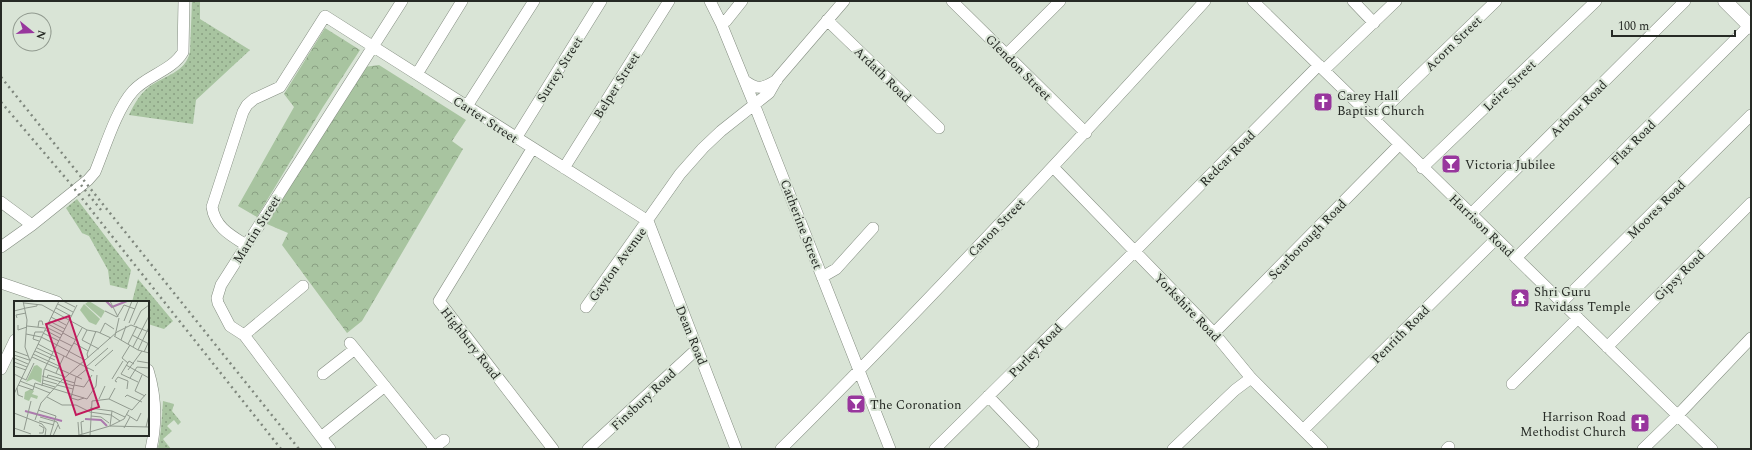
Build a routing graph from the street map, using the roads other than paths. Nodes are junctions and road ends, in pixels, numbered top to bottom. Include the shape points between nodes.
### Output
1 (184, 1) edge
2 (402, 1) edge
3 (462, 1) edge
4 (534, 1) edge
5 (601, 1) edge
6 (669, 1) edge
7 (710, 1) edge
8 (742, 1) edge
9 (844, 1) edge
10 (952, 1) edge
11 (1060, 1) edge
12 (1205, 1) edge
13 (1253, 1) edge
14 (1352, 1) edge
15 (1396, 1) edge
16 (1496, 1) edge
17 (1596, 1) edge
18 (1685, 1) edge
19 (1728, 2) edge
20 (827, 20) junction
21 (721, 23) junction
22 (1374, 23) junction
23 (1750, 26) edge
24 (372, 46) junction
25 (1007, 54) junction
26 (1322, 68) junction
27 (417, 74) junction
28 (777, 79) junction
29 (745, 81) junction
30 (754, 104) junction
31 (467, 106) junction
32 (1751, 115) edge
33 (1374, 119) junction
34 (939, 128) dead end
35 (1086, 133) junction
36 (516, 138) junction
37 (1398, 145) junction
38 (532, 149) junction
39 (1053, 167) junction
40 (564, 168) junction
41 (1422, 168) junction
42 (1, 202) edge
43 (1751, 203) edge
44 (1471, 214) junction
45 (648, 222) junction
46 (32, 225) junction
47 (873, 228) dead end
48 (1496, 239) junction
49 (246, 245) junction
50 (1, 247) edge
51 (1135, 251) junction
52 (1516, 258) junction
53 (822, 277) junction
54 (1, 283) edge
55 (303, 286) dead end
56 (35, 299) edge
57 (50, 301) edge
58 (1561, 303) junction
59 (586, 307) dead end
60 (1578, 318) junction
61 (1214, 333) junction
62 (244, 335) junction
63 (1751, 338) edge
64 (14, 342) edge
65 (1606, 347) junction
66 (697, 348) junction
67 (1, 368) edge
68 (858, 372) junction
69 (149, 373) edge
70 (323, 374) dead end
71 (1251, 378) junction
72 (1512, 384) dead end
73 (384, 386) junction
74 (988, 396) junction
75 (1677, 416) junction
76 (1303, 430) junction
77 (321, 437) junction
78 (444, 440) dead end
79 (1033, 443) dead end
80 (433, 448) edge
81 (151, 449) edge
82 (330, 449) edge
83 (553, 449) edge
84 (588, 449) edge
85 (736, 449) edge
86 (782, 449) edge
87 (890, 449) edge
88 (935, 449) edge
89 (1173, 449) edge
90 (1322, 449) edge
91 (1643, 449) edge
92 (1712, 449) edge

1 - 46 street via 183,52 179,59 133,91 121,109 95,172
2 - 24 street, Martin Street
3 - 27 street
4 - 31 street
5 - 36 street, Surrey Street
6 - 40 street, Belper Street
7 - 21 street, Catherine Street
8 - 21 street
9 - 20 street, Gayton Avenue
10 - 25 street, Glendon Street
11 - 25 street
12 - 35 street, Canon Street
13 - 26 street, Harrison Road
14 - 22 street
15 - 22 street, Redcar Road
16 - 33 street, Acorn Street
17 - 41 street, Leire Street
18 - 44 street, Arbour Road
19 - 23 main road
20 - 28 street, Gayton Avenue
20 - 34 street, Ardath Road
21 - 29 street, Catherine Street
22 - 26 street, Redcar Road
23 - 52 street, Flax Road
24 - 27 street, Carter Street
24 - 49 street, Martin Street
24 - 49 street, Carter Street via 325,16 280,87 251,102 245,108 212,207 213,215 222,229
25 - 35 street, Glendon Street
26 - 33 street, Harrison Road
26 - 51 street, Redcar Road
27 - 31 street, Carter Street
28 - 29 street via 761,88
28 - 30 street, Gayton Avenue via 769,93
29 - 30 street, Catherine Street
30 - 45 street, Gayton Avenue via 702,148 680,174
30 - 53 street, Catherine Street
31 - 36 street, Carter Street
32 - 58 street, Moores Road
33 - 37 street, Harrison Road
35 - 39 street, Canon Street
36 - 38 street, Carter Street
37 - 41 street, Harrison Road
37 - 61 street, Scarborough Road
38 - 40 street, Carter Street
38 - 83 street, Highbury Road via 440,301
39 - 51 street, Yorkshire Road
39 - 68 street, Canon Street
40 - 45 street, Carter Street
41 - 44 street, Harrison Road
42 - 46 street
43 - 65 street, Gipsy Road
44 - 48 street, Harrison Road
45 - 59 street, Gayton Avenue
45 - 66 street, Dean Road
46 - 50 street
47 - 53 street via 836,269
48 - 52 street, Harrison Road
48 - 76 street, Penrith Road
49 - 62 street, Martin Street via 221,285 217,298 230,326
51 - 61 street, Yorkshire Road
51 - 74 street, Purley Road
52 - 58 street, Harrison Road
53 - 68 street, Catherine Street
54 - 56 street
55 - 62 street
56 - 57 street
58 - 60 street, Harrison Road
60 - 65 street, Harrison Road
60 - 72 street
61 - 71 street, Yorkshire Road
62 - 77 street, Martin Street
63 - 75 street
64 - 67 street
65 - 75 street, Harrison Road
66 - 84 street, Finsbury Road
66 - 85 street, Dean Road
68 - 86 street, Canon Street
68 - 87 street, Catherine Street
69 - 81 street via 155,403
70 - 73 street via 352,346
71 - 76 street, Yorkshire Road
71 - 89 street
73 - 77 street
73 - 80 street
74 - 79 street
74 - 88 street, Purley Road
75 - 91 street
75 - 92 street, Harrison Road
76 - 90 street, Yorkshire Road
77 - 82 street, Martin Street
78 - 80 street

